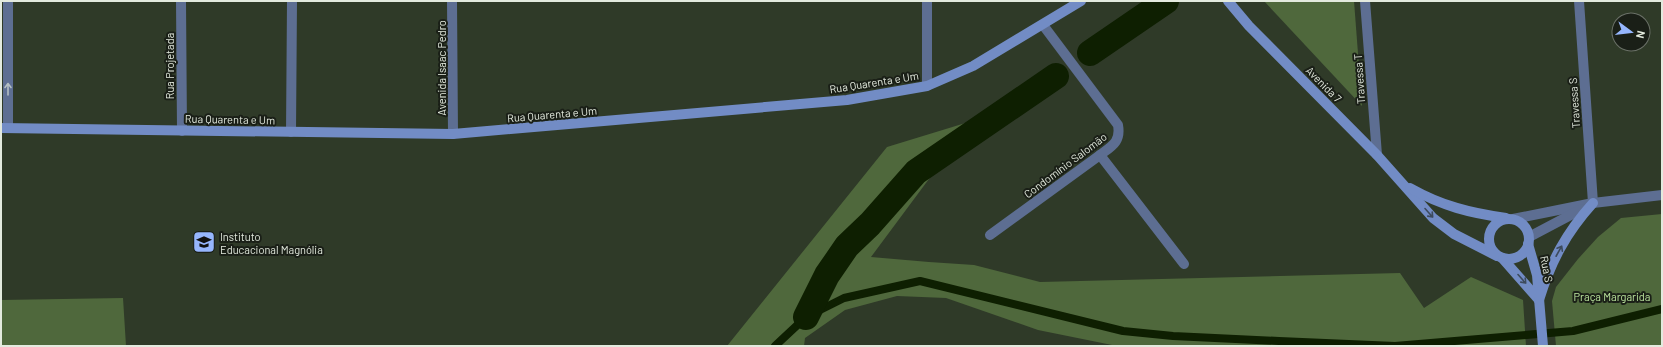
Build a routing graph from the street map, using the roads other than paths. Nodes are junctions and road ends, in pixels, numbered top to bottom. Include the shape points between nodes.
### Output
1 (8, 1) edge
2 (181, 1) edge
3 (292, 1) edge
4 (452, 1) edge
5 (927, 1) edge
6 (1081, 1) edge
7 (1228, 1) edge
8 (1365, 1) edge
9 (1579, 1) edge
10 (1043, 25) junction
11 (927, 86) junction
12 (5, 128) edge
13 (182, 130) junction
14 (291, 132) junction
15 (454, 134) junction
16 (1100, 155) junction
17 (1377, 155) junction
18 (1403, 184) junction
19 (1662, 195) edge
20 (1593, 203) junction
21 (1510, 219) junction
22 (990, 235) dead end
23 (1529, 240) junction
24 (1500, 257) junction
25 (1184, 264) dead end
26 (1539, 300) junction
27 (1543, 346) edge

12 -> 1 street
2 - 13 street, Rua Projetada
3 - 14 street
4 - 15 street, Avenida Isaac Pedro
5 - 11 street
6 - 10 street, Rua Quarenta e Um
7 - 17 street, Avenida 7 via 1249,26
8 - 17 street, Travessa T
9 - 20 street, Travessa S
10 - 11 street, Rua Quarenta e Um via 973,66
10 - 16 street, Condomínio Salomão via 1118,125 1116,142
11 - 15 street, Rua Quarenta e Um via 847,100
12 - 13 street, Rua Quarenta e Um
13 - 14 street, Rua Quarenta e Um
14 - 15 street, Rua Quarenta e Um
16 - 22 street, Condomínio Salomão
16 - 25 street
17 - 18 street, Avenida 7
18 - 21 street, Avenida 7 via 1456,209
18 -> 24 street, Avenida 7 via 1442,226
19 - 20 street
20 - 21 street
20 - 23 street
26 -> 20 street via 1554,258 1578,220
21 - 23 street via 1524,225
21 - 24 street via 1494,225 1488,237 1492,251
23 - 24 street via 1526,250 1516,259
23 - 26 street, Rua S via 1537,275
24 -> 26 street, Rua S
26 - 27 street, Rua S

